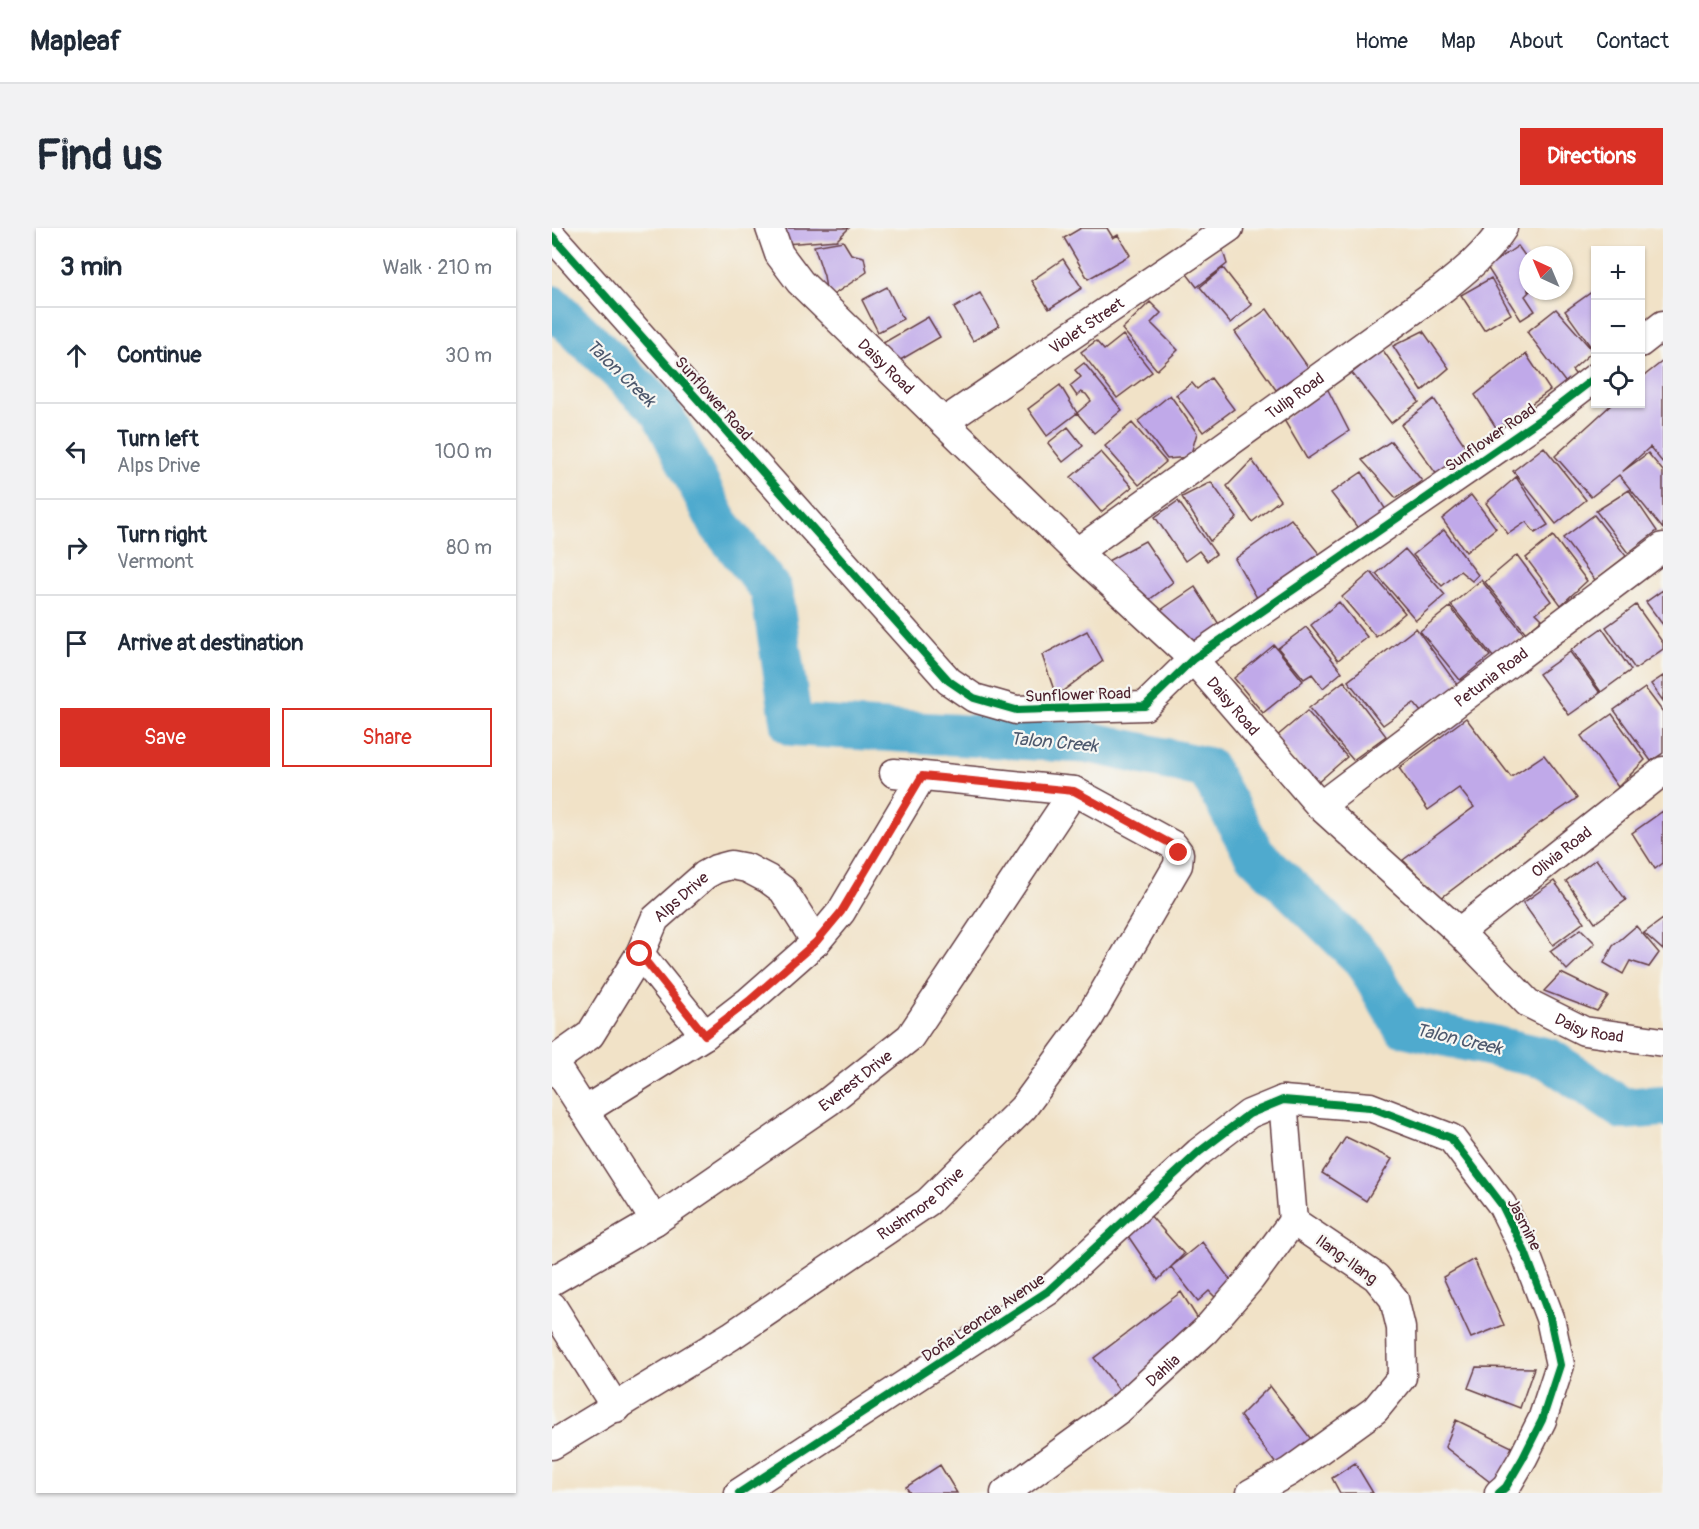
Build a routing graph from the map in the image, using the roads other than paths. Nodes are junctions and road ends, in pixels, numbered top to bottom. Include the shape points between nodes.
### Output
1 (770, 228) edge
2 (1229, 228) edge
3 (1503, 228) edge
4 (552, 236) edge
5 (1663, 326) edge
6 (1645, 340) edge
7 (1591, 381) edge
8 (944, 423) junction
9 (1663, 547) edge
10 (1077, 552) junction
11 (1193, 659) junction
12 (1663, 771) edge
13 (894, 773) dead end
14 (922, 776) junction
15 (1074, 791) junction
16 (1320, 806) junction
17 (1460, 932) junction
18 (816, 942) junction
19 (640, 954) junction
20 (705, 1035) junction
21 (1663, 1042) edge
22 (553, 1062) edge
23 (1283, 1100) junction
24 (584, 1111) junction
25 (655, 1221) junction
26 (1293, 1221) junction
27 (552, 1281) edge
28 (552, 1306) edge
29 (616, 1408) junction
30 (552, 1445) edge
31 (739, 1493) edge
32 (1005, 1493) edge
33 (1251, 1493) edge
34 (1499, 1493) edge

1 - 8 street, Daisy Road via 778,254 800,282
2 - 8 street, Violet Street
3 - 10 street, Tulip Road via 1473,264 1441,290
4 - 11 street, Sunflower Road via 949,681 974,698 1016,710 1145,706
5 - 6 street
7 - 11 street, Sunflower Road
8 - 10 street, Daisy Road
9 - 16 street, Petunia Road
10 - 11 street, Daisy Road
11 - 16 street, Daisy Road
12 - 17 street, Olivia Road
13 - 14 street
14 - 15 street
14 - 18 street via 841,912
15 - 25 street, Everest Drive via 910,1037 828,1102
15 - 29 street, Rushmore Drive via 1173,845 1179,853 1178,866 1089,1018 1023,1108 928,1202 731,1336
16 - 17 street, Daisy Road
17 - 21 street, Daisy Road via 1528,1003 1584,1031
18 - 19 street, Alps Drive via 783,890 747,868 731,865 705,875 655,919
18 - 20 street
19 - 20 street
19 - 22 street, Alps Drive via 590,1035
20 - 24 street
22 - 24 street
23 - 26 street
23 - 31 street, Doña Leoncia Avenue via 1249,1114 1199,1152 1048,1291
23 - 34 street, Jasmine via 1370,1107 1451,1138 1502,1205 1526,1252 1546,1307 1560,1365 1542,1420
24 - 25 street
25 - 27 street, Everest Drive
26 - 32 street, Dahlia via 1205,1331 1121,1408
26 - 33 street, Ilang-Ilang via 1376,1277 1394,1299 1401,1328 1401,1377 1375,1410 1289,1472
28 - 29 street
29 - 30 street, Rushmore Drive

